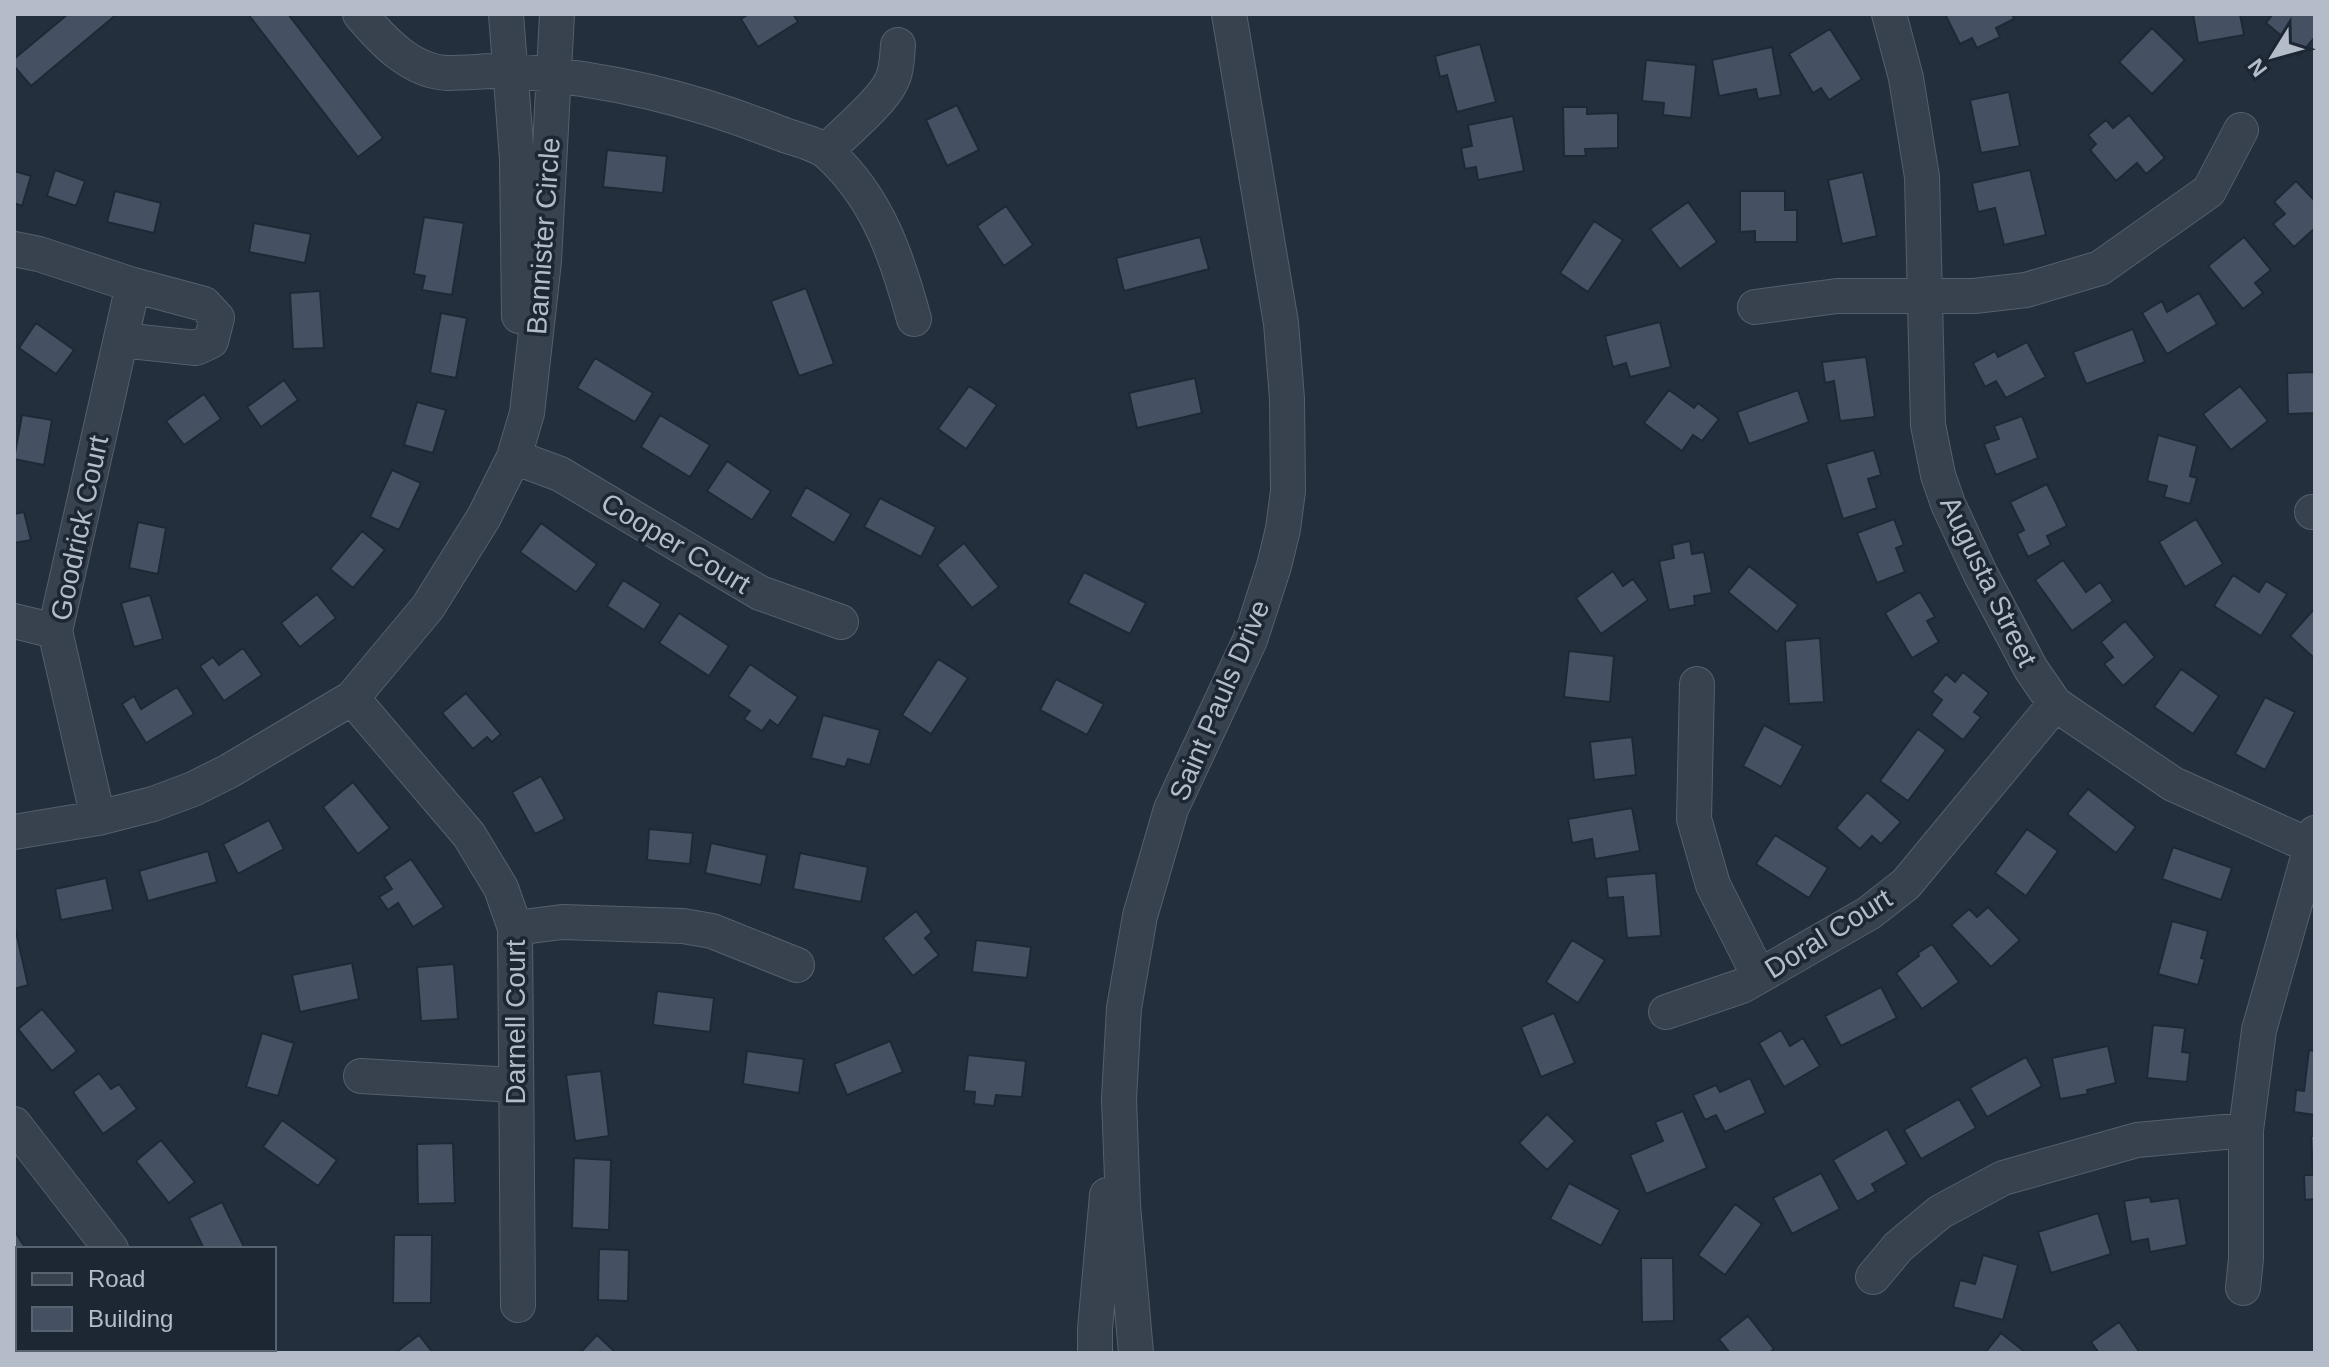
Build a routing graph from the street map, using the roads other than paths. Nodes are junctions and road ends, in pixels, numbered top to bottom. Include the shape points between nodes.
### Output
1 (360, 14) edge
2 (506, 14) edge
3 (557, 14) edge
4 (1229, 14) edge
5 (1889, 14) edge
6 (898, 45) dead end
7 (512, 71) junction
8 (553, 76) junction
9 (2241, 130) dead end
10 (826, 151) junction
11 (14, 249) edge
12 (133, 285) junction
13 (1924, 296) junction
14 (1755, 307) dead end
15 (914, 319) dead end
16 (121, 340) junction
17 (514, 457) junction
18 (14, 621) edge
19 (841, 622) dead end
20 (55, 631) junction
21 (1697, 684) dead end
22 (352, 698) junction
23 (2055, 704) junction
24 (98, 818) junction
25 (14, 832) edge
26 (2314, 842) edge
27 (515, 928) junction
28 (797, 965) dead end
29 (1759, 976) junction
30 (1666, 1012) dead end
31 (361, 1076) dead end
32 (515, 1085) junction
33 (1119, 1099) junction
34 (14, 1124) edge
35 (2246, 1130) junction
36 (109, 1247) edge
37 (1873, 1277) dead end
38 (2243, 1288) dead end
39 (518, 1305) dead end
40 (1095, 1353) edge
41 (1136, 1353) edge

1 - 7 street via 388,44 423,66 444,73
2 - 7 street, Bannister Circle
3 - 8 street, Bannister Circle
4 - 33 street, Saint Pauls Drive via 1281,323 1288,491 1274,566 1250,640 1171,809 1140,916 1124,1008
5 - 13 street, Augusta Street via 1922,177
6 - 10 street via 891,83
7 - 8 street
7 - 17 street, Bannister Circle via 520,251
8 - 10 street via 681,99
8 - 17 street, Bannister Circle via 544,261 527,413
9 - 13 street via 2209,191 2100,268 2026,290
10 - 15 street via 881,223
11 - 12 street
12 - 16 street, Goodrick Court
12 - 16 street via 204,304 217,318 211,341 196,348
13 - 14 street via 1837,296
13 - 23 street, Augusta Street via 1928,425 1938,475 1981,575
16 - 20 street, Goodrick Court
17 - 19 street, Cooper Court via 560,474 760,593
17 - 22 street, Bannister Circle via 428,607
18 - 20 street
20 - 24 street, Goodrick Court
21 - 29 street via 1694,819 1713,885
22 - 24 street, Bannister Circle via 193,789
22 - 27 street, Darnell Court via 469,835 501,888
23 - 26 street, Augusta Street via 2173,784
23 - 29 street, Doral Court via 1906,884 1869,913
24 - 25 street, Bannister Circle
26 - 35 street via 2259,1030
27 - 28 street via 562,922 683,926 712,931
27 - 32 street, Darnell Court
29 - 30 street, Doral Court
31 - 32 street
32 - 39 street, Darnell Court
33 - 40 street, Saint Pauls Drive
33 - 41 street, Saint Pauls Drive
34 - 36 street
35 - 37 street via 2137,1140 2003,1178 1940,1212 1898,1247
35 - 38 street

